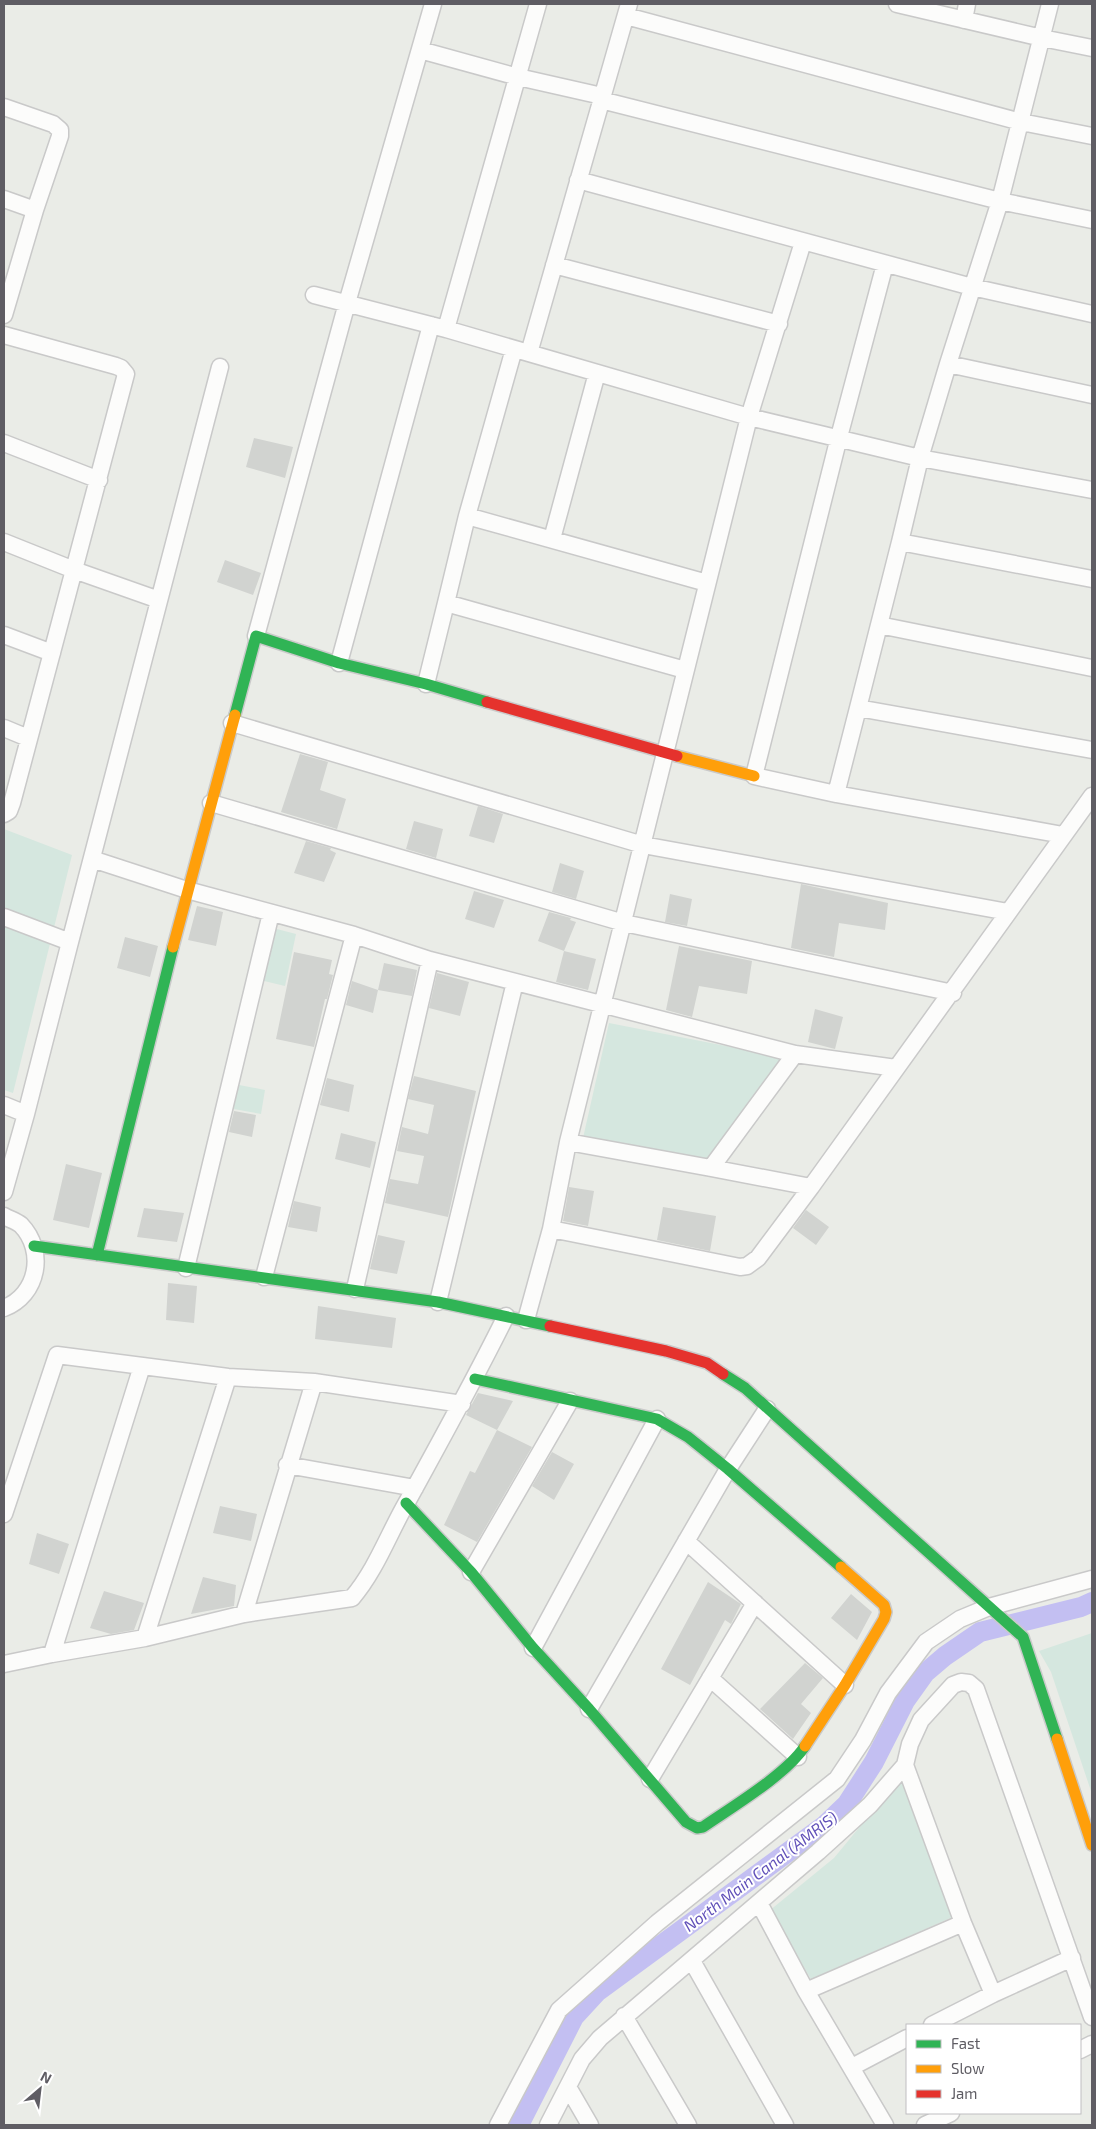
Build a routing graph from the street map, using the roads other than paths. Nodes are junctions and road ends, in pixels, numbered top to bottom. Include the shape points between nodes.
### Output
1 (433, 4) edge
2 (538, 4) edge
3 (898, 4) edge
4 (1050, 4) edge
5 (627, 10) edge
6 (965, 12) edge
7 (1042, 38) junction
8 (1092, 48) edge
9 (420, 50) junction
10 (518, 76) junction
11 (602, 98) junction
12 (4, 107) edge
13 (1021, 122) junction
14 (1092, 136) edge
15 (578, 180) junction
16 (4, 199) edge
17 (1000, 202) junction
18 (35, 210) junction
19 (1092, 220) edge
20 (803, 242) junction
21 (885, 264) junction
22 (554, 265) junction
23 (972, 287) junction
24 (7, 291) edge
25 (314, 295) dead end
26 (347, 303) junction
27 (1092, 314) edge
28 (4, 315) edge
29 (779, 324) junction
30 (438, 327) junction
31 (4, 335) edge
32 (521, 351) junction
33 (948, 364) junction
34 (220, 367) dead end
35 (597, 373) junction
36 (1092, 395) edge
37 (749, 417) junction
38 (839, 437) junction
39 (4, 443) edge
40 (920, 458) junction
41 (98, 480) junction
42 (1092, 490) edge
43 (467, 516) junction
44 (552, 539) junction
45 (4, 542) edge
46 (900, 542) junction
47 (74, 570) junction
48 (1092, 579) edge
49 (707, 583) junction
50 (159, 600) junction
51 (446, 603) junction
52 (879, 624) junction
53 (4, 635) edge
54 (256, 636) junction
55 (52, 653) junction
56 (340, 663) junction
57 (1092, 668) edge
58 (685, 670) junction
59 (426, 684) junction
60 (858, 708) junction
61 (232, 723) junction
62 (4, 728) edge
63 (28, 738) junction
64 (1092, 750) edge
65 (664, 754) junction
66 (754, 776) junction
67 (836, 794) junction
68 (1092, 796) edge
69 (211, 804) junction
70 (4, 814) edge
71 (1063, 835) junction
72 (643, 845) junction
73 (92, 859) junction
74 (187, 890) junction
75 (1008, 912) junction
76 (271, 913) junction
77 (4, 917) edge
78 (624, 923) junction
79 (354, 935) junction
80 (70, 942) junction
81 (430, 960) junction
82 (515, 982) junction
83 (953, 992) junction
84 (603, 1005) junction
85 (795, 1054) junction
86 (896, 1068) junction
87 (4, 1105) edge
88 (26, 1114) junction
89 (568, 1142) junction
90 (711, 1168) junction
91 (811, 1187) junction
92 (4, 1192) edge
93 (4, 1216) edge
94 (551, 1230) junction
95 (34, 1246) junction
96 (96, 1255) junction
97 (186, 1268) junction
98 (264, 1277) junction
99 (355, 1289) junction
100 (438, 1302) junction
101 (4, 1308) edge
102 (506, 1316) junction
103 (526, 1320) junction
104 (142, 1366) junction
105 (228, 1377) junction
106 (475, 1379) junction
107 (314, 1382) junction
108 (570, 1401) junction
109 (462, 1404) junction
110 (767, 1409) junction
111 (657, 1420) junction
112 (287, 1465) junction
113 (728, 1469) junction
114 (415, 1488) junction
115 (406, 1503) junction
116 (4, 1514) edge
117 (686, 1541) junction
118 (471, 1572) junction
119 (1092, 1579) edge
120 (755, 1603) junction
121 (993, 1610) junction
122 (244, 1614) junction
123 (145, 1638) junction
124 (533, 1648) junction
125 (52, 1654) junction
126 (4, 1664) edge
127 (710, 1678) junction
128 (845, 1685) junction
129 (589, 1708) junction
130 (798, 1757) junction
131 (905, 1765) junction
132 (650, 1779) junction
133 (1092, 1845) edge
134 (759, 1903) junction
135 (963, 1922) junction
136 (1072, 1958) junction
137 (692, 1961) junction
138 (806, 1991) junction
139 (992, 1994) junction
140 (624, 2016) junction
141 (1092, 2017) edge
142 (934, 2024) edge
143 (906, 2039) edge
144 (852, 2067) junction
145 (568, 2087) junction
146 (949, 2114) edge
147 (498, 2125) edge
148 (548, 2125) edge
149 (590, 2125) edge
150 (688, 2125) edge
151 (785, 2125) edge
152 (885, 2125) edge
153 (925, 2125) edge

1 - 9 street
2 - 10 street
3 - 6 street
4 - 7 street
5 - 11 street
5 - 13 street
6 - 7 street
7 - 8 street
7 - 13 street
9 - 10 street
9 - 26 street
10 - 11 street
10 - 30 street
11 - 15 street
11 - 17 street
12 - 18 street via 53,124 60,130
13 - 14 street
13 - 17 street
15 - 20 street
15 - 22 street
16 - 18 street
17 - 19 street
17 - 23 street
18 - 24 street
20 - 21 street
20 - 29 street
21 - 23 street
21 - 38 street
22 - 29 street
22 - 32 street
23 - 27 street
23 - 33 street
24 - 28 street
25 - 26 street
26 - 30 street
26 - 54 street
29 - 37 street
30 - 32 street
30 - 56 street
31 - 41 street via 125,371 125,382
32 - 35 street
32 - 43 street
33 - 36 street
33 - 40 street
34 - 50 street
35 - 37 street
35 - 44 street
37 - 38 street
37 - 49 street
38 - 40 street
38 - 66 street
39 - 41 street
40 - 42 street
40 - 46 street
41 - 47 street
43 - 44 street
43 - 51 street
44 - 49 street
45 - 47 street
46 - 48 street
46 - 52 street
47 - 50 street
47 - 55 street
49 - 58 street
50 - 73 street
51 - 58 street
51 - 59 street
52 - 57 street
52 - 60 street
53 - 55 street
54 - 56 street
54 - 61 street
55 - 63 street
56 - 59 street
58 - 65 street
59 - 65 street
60 - 64 street
60 - 67 street
61 - 69 street
61 - 72 street
62 - 63 street
63 - 70 street via 12,803
65 - 66 street
65 - 72 street
66 - 67 street
67 - 71 street
68 - 71 street
69 - 74 street
69 - 78 street
71 - 75 street
72 - 75 street
72 - 78 street
73 - 74 street
73 - 80 street
74 - 76 street
74 - 96 street
75 - 83 street
76 - 79 street
76 - 97 street
77 - 80 street
78 - 83 street
78 - 84 street
79 - 81 street
79 - 98 street
80 - 88 street
81 - 82 street
81 - 99 street
82 - 84 street
82 - 100 street
83 - 86 street
84 - 85 street
84 - 89 street
85 - 86 street
85 - 90 street
86 - 91 street
87 - 88 street
88 - 92 street
89 - 90 street
89 - 94 street
90 - 91 street
91 - 94 street via 758,1258 747,1266
93 - 95 street via 19,1224
94 - 103 street
95 - 96 street
95 - 101 street via 37,1264 33,1281 25,1294
96 - 97 street
97 - 98 street
98 - 99 street
99 - 100 street
100 - 102 street
102 - 103 street
102 - 106 street
103 - 110 street via 707,1363 745,1388
104 - 105 street
104 - 116 street via 57,1355
104 - 125 street
105 - 107 street
105 - 123 street
106 - 108 street
106 - 109 street
107 - 109 street
107 - 112 street
108 - 111 street
108 - 118 street
109 - 114 street
110 - 113 street
110 - 121 street
111 - 113 street via 688,1437
111 - 124 street
112 - 114 street
112 - 122 street
113 - 117 street
113 - 128 street via 884,1605 884,1619
114 - 115 street
115 - 118 street
115 - 122 street via 363,1585 352,1598
117 - 120 street
117 - 129 street
118 - 124 street
119 - 121 street
120 - 127 street
120 - 128 street
121 - 133 street via 1023,1637
121 - 147 street via 960,1618 926,1642 888,1693 837,1779 657,1923 559,2010
122 - 123 street
123 - 125 street
124 - 129 street
125 - 126 street
127 - 130 street
127 - 132 street
128 - 130 street
129 - 132 street
130 - 132 street via 700,1828 686,1822
131 - 134 street via 870,1805
131 - 135 street
131 - 136 street via 921,1720 954,1685 969,1683 976,1689
134 - 137 street
134 - 138 street
135 - 138 street
135 - 139 street
136 - 139 street
136 - 141 street
137 - 140 street
137 - 151 street
138 - 144 street
139 - 142 street
140 - 145 street via 582,2059
140 - 150 street
143 - 144 street
144 - 152 street
145 - 148 street
145 - 149 street
146 - 153 street

